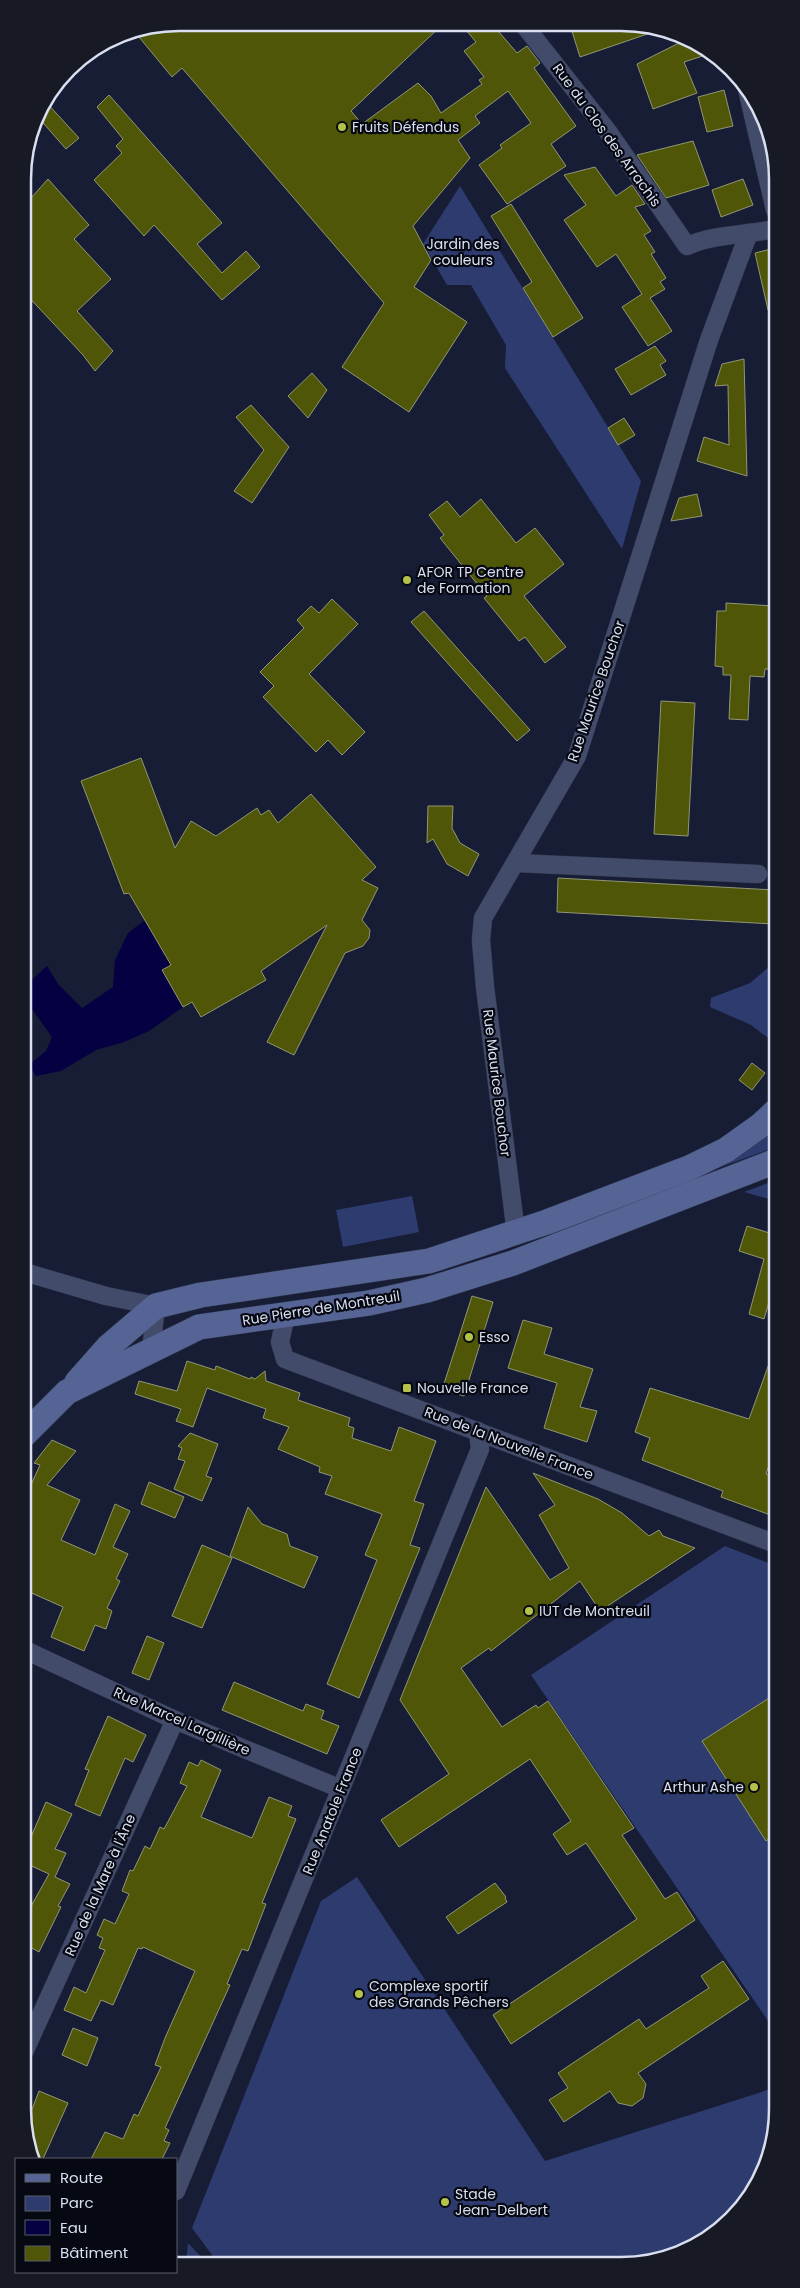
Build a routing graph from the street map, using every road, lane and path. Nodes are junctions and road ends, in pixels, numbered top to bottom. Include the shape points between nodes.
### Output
1 (529, 31) edge
2 (752, 110) edge
3 (769, 188) edge
4 (769, 230) edge
5 (748, 235) junction
6 (516, 863) junction
7 (758, 874) dead end
8 (769, 1118) edge
9 (768, 1164) edge
10 (516, 1233) junction
11 (31, 1274) edge
12 (156, 1306) junction
13 (286, 1315) junction
14 (151, 1351) junction
15 (67, 1392) junction
16 (31, 1428) edge
17 (478, 1431) junction
18 (768, 1541) edge
19 (31, 1653) edge
20 (175, 1720) junction
21 (341, 1789) junction
22 (31, 2039) edge
23 (178, 2186) edge

1 - 5 street, Rue du Clos des Arrachis via 610,133 687,246 704,238
2 - 3 street
4 - 5 street
5 - 6 street, Rue Maurice Bouchor via 709,340 576,756
6 - 7 street
6 - 10 street, Rue Maurice Bouchor via 484,918 481,940
8 - 10 main road via 726,1150 689,1168
9 - 13 main road, Rue Pierre de Montreuil via 513,1263 427,1290 368,1303
10 - 12 main road via 429,1261 201,1295
11 - 12 street via 106,1296
12 - 14 street
12 - 15 main road via 108,1347
13 - 14 main road, Rue Pierre de Montreuil via 199,1328
13 - 17 street, Rue de la Nouvelle France via 280,1342 285,1359
14 - 15 main road, Rue Pierre de Montreuil
15 - 16 main road, Rue Pierre de Montreuil
17 - 18 street, Rue de la Nouvelle France
17 - 21 street, Rue Anatole France via 480,1449
19 - 20 street, Rue Marcel Largillière
20 - 21 street, Rue Marcel Largillière
20 - 22 street, Rue de la Mare à l'Âne
21 - 23 street, Rue Anatole France

